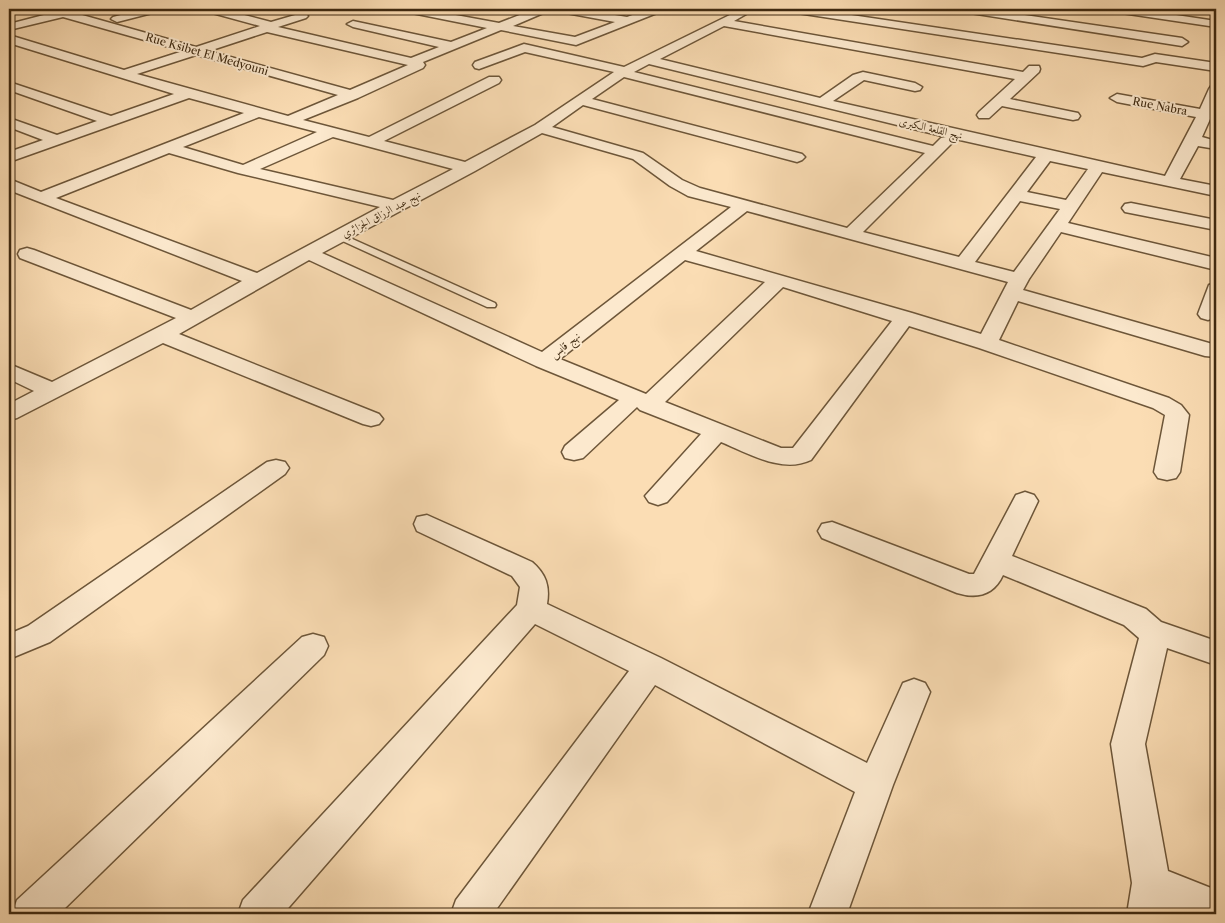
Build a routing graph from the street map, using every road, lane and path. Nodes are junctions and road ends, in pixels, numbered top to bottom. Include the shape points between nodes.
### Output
1 (156, 9) edge
2 (209, 9) edge
3 (314, 9) edge
4 (407, 9) edge
5 (516, 9) edge
6 (561, 9) edge
7 (658, 9) edge
8 (750, 9) edge
9 (791, 9) edge
10 (964, 9) edge
11 (1040, 9) edge
12 (1115, 9) edge
13 (540, 11) edge
14 (74, 12) edge
15 (1161, 12) edge
16 (903, 14) dead end
17 (9, 16) edge
18 (1027, 18) junction
19 (117, 19) junction
20 (628, 21) junction
21 (1196, 21) junction
22 (29, 22) junction
23 (724, 23) junction
24 (353, 24) dead end
25 (894, 24) junction
26 (1216, 24) edge
27 (270, 26) junction
28 (9, 27) edge
29 (498, 27) junction
30 (9, 33) edge
31 (9, 39) edge
32 (998, 40) junction
33 (1182, 42) junction
34 (212, 46) junction
35 (452, 46) junction
36 (1057, 49) junction
37 (196, 51) junction
38 (1173, 59) junction
39 (648, 60) junction
40 (412, 62) junction
41 (1143, 62) junction
42 (479, 65) dead end
43 (1216, 67) edge
44 (624, 72) junction
45 (125, 74) junction
46 (1026, 77) junction
47 (494, 80) dead end
48 (9, 86) edge
49 (915, 87) dead end
50 (367, 88) junction
51 (1216, 89) edge
52 (188, 94) junction
53 (352, 95) junction
54 (1117, 98) junction
55 (582, 101) junction
56 (1000, 102) junction
57 (822, 103) junction
58 (1106, 111) dead end
59 (257, 113) junction
60 (984, 115) dead end
61 (1211, 115) edge
62 (1073, 116) dead end
63 (291, 120) junction
64 (112, 121) junction
65 (9, 122) edge
66 (540, 128) junction
67 (333, 131) junction
68 (953, 134) junction
69 (57, 140) junction
70 (1193, 140) junction
71 (371, 142) junction
72 (1216, 145) edge
73 (168, 148) junction
74 (936, 151) junction
75 (1046, 155) junction
76 (9, 157) edge
77 (797, 157) dead end
78 (1098, 167) junction
79 (469, 168) junction
80 (244, 170) junction
81 (1170, 182) junction
82 (9, 184) edge
83 (1216, 191) edge
84 (1016, 195) junction
85 (36, 196) junction
86 (9, 202) edge
87 (744, 205) junction
88 (396, 206) junction
89 (1070, 206) junction
90 (1131, 208) dead end
91 (1056, 225) junction
92 (1216, 225) edge
93 (851, 234) junction
94 (339, 236) junction
95 (308, 253) junction
96 (682, 253) junction
97 (28, 254) dead end
98 (964, 264) junction
99 (1216, 264) edge
100 (258, 280) junction
101 (779, 280) junction
102 (1016, 286) junction
103 (1216, 289) edge
104 (491, 305) dead end
105 (1208, 314) dead end
106 (905, 317) junction
107 (193, 318) junction
108 (162, 335) junction
109 (988, 343) junction
110 (1213, 351) dead end
111 (544, 361) junction
112 (9, 371) edge
113 (51, 390) junction
114 (640, 402) junction
115 (9, 413) edge
116 (371, 419) dead end
117 (716, 432) junction
118 (574, 452) dead end
119 (276, 468) dead end
120 (1167, 472) dead end
121 (658, 496) dead end
122 (1025, 501) dead end
123 (427, 524) dead end
124 (832, 531) dead end
125 (995, 560) junction
126 (530, 609) junction
127 (1152, 631) junction
128 (313, 646) dead end
129 (9, 647) edge
130 (1216, 653) edge
131 (650, 667) junction
132 (914, 692) dead end
133 (875, 786) junction
134 (1149, 898) edge
135 (1216, 909) edge
136 (31, 914) edge
137 (257, 914) edge
138 (470, 914) edge
139 (828, 914) edge

1 - 19 street
2 - 27 street
3 - 27 street
4 - 29 street
5 - 13 street
6 - 20 street
7 - 20 street
8 - 23 street, نهج عبد الرزاق الجزائري
9 - 25 street
10 - 18 street
11 - 18 street
12 - 15 street
13 - 29 street
14 - 19 street, Rue Ksibet El Medyouni
14 - 22 street
14 - 30 street
14 - 37 street, Rue Ksibet El Medyouni
15 - 21 street
16 - 25 street
17 - 22 street
18 - 32 street
18 - 33 street
19 - 34 street, Rue Ksibet El Medyouni
20 - 29 street via 576,41
21 - 26 street
21 - 33 street
22 - 28 street
23 - 39 street, نهج عبد الرزاق الجزائري
23 - 46 street
24 - 35 street
25 - 32 street
27 - 34 street
27 - 40 street
29 - 35 street
31 - 45 street
32 - 36 street
33 - 38 street
34 - 37 street
34 - 50 street, Rue Ksibet El Medyouni
35 - 40 street
36 - 41 street
36 - 46 street
37 - 45 street
37 - 53 street, Rue Ksibet El Medyouni
38 - 41 street via 1155,58
38 - 43 street
39 - 44 street, نهج عبد الرزاق الجزائري
39 - 57 street, نهج القلعة الكبرى
40 - 50 street via 419,65
41 - 54 street, Rue Nabra
42 - 44 street via 524,48
44 - 55 street, نهج عبد الرزاق الجزائري
44 - 74 street
45 - 52 street
46 - 56 street
47 - 71 street
48 - 64 street
49 - 57 street via 863,76
50 - 53 street
51 - 61 street
52 - 59 street
52 - 64 street
53 - 63 street
54 - 58 street
54 - 61 street, Rue Nabra
55 - 66 street, نهج عبد الرزاق الجزائري
55 - 77 street
56 - 60 street
56 - 62 street
57 - 68 street, نهج القلعة الكبرى
59 - 63 street
59 - 73 street
61 - 70 street
63 - 67 street
64 - 69 street
65 - 69 street
66 - 79 street, نهج عبد الرزاق الجزائري
66 - 87 street via 638,156 685,188
67 - 71 street
67 - 80 street
68 - 74 street
68 - 75 street, نهج القلعة الكبرى
69 - 76 street
70 - 72 street
70 - 81 street
71 - 79 street
73 - 80 street
73 - 85 street
74 - 93 street
75 - 78 street, نهج القلعة الكبرى
75 - 84 street
78 - 81 street, نهج القلعة الكبرى
78 - 89 street
79 - 88 street, نهج عبد الرزاق الجزائري
80 - 88 street
81 - 83 street, نهج القلعة الكبرى
82 - 85 street
84 - 89 street
84 - 98 street
85 - 86 street
85 - 100 street
87 - 93 street
87 - 96 street, نهج قابس
88 - 94 street, نهج عبد الرزاق الجزائري
89 - 91 street
90 - 92 street
91 - 99 street
91 - 102 street
93 - 98 street
94 - 95 street, نهج عبد الرزاق الجزائري
94 - 104 lane
95 - 100 street, نهج عبد الرزاق الجزائري
95 - 111 street, نهج قابس
96 - 101 street
96 - 111 street, نهج قابس
97 - 107 street
98 - 102 street
100 - 107 street, نهج عبد الرزاق الجزائري
101 - 106 street
101 - 114 street
102 - 109 street
102 - 110 street
103 - 105 street
106 - 109 street
106 - 117 street via 802,454 778,456
107 - 108 street, نهج عبد الرزاق الجزائري
108 - 113 street, نهج عبد الرزاق الجزائري
108 - 116 street
109 - 120 street via 1173,410 1177,415
111 - 114 street
112 - 113 street
113 - 115 street, نهج عبد الرزاق الجزائري
114 - 117 street
114 - 118 street
117 - 121 street
119 - 129 street via 39,634
122 - 125 street
123 - 126 street via 522,569 535,586
124 - 125 street via 967,585 983,583
125 - 127 street via 1135,617
126 - 131 street
126 - 137 street
127 - 130 street
127 - 134 street via 1154,638 1128,744
128 - 136 street
131 - 133 street
131 - 138 street
132 - 133 street
133 - 139 street
134 - 135 street

